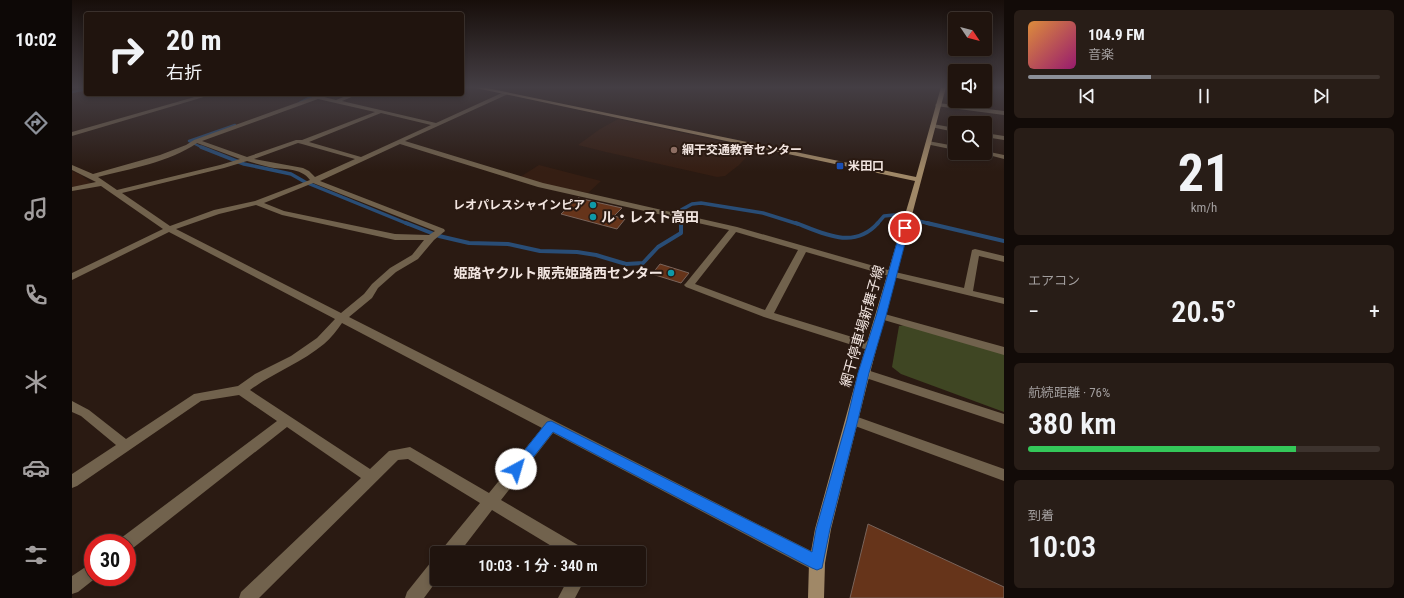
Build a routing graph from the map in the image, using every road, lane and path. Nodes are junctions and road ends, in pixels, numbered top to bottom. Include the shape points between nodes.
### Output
1 (138, 115) edge
2 (270, 115) edge
3 (373, 115) edge
4 (393, 115) edge
5 (459, 115) edge
6 (605, 115) edge
7 (936, 115) edge
8 (438, 125) junction
9 (933, 126) junction
10 (948, 129) edge
11 (72, 134) edge
12 (992, 136) edge
13 (1004, 138) edge
14 (196, 141) junction
15 (303, 142) junction
16 (400, 142) junction
17 (928, 143) junction
18 (948, 147) edge
19 (992, 155) edge
20 (1004, 157) edge
21 (246, 159) junction
22 (362, 159) junction
23 (72, 167) edge
24 (92, 176) junction
25 (919, 180) junction
26 (314, 181) junction
27 (104, 183) junction
28 (72, 189) edge
29 (116, 192) junction
30 (257, 203) junction
31 (169, 229) junction
32 (734, 229) junction
33 (435, 236) junction
34 (803, 250) junction
35 (1004, 259) edge
36 (892, 274) junction
37 (72, 277) edge
38 (968, 293) junction
39 (1004, 301) edge
40 (768, 315) junction
41 (881, 316) junction
42 (342, 317) junction
43 (871, 347) junction
44 (1004, 351) edge
45 (864, 373) junction
46 (241, 390) junction
47 (72, 406) edge
48 (1004, 419) edge
49 (852, 420) junction
50 (286, 421) junction
51 (551, 426) junction
52 (126, 446) junction
53 (1004, 475) edge
54 (371, 477) junction
55 (72, 482) edge
56 (490, 502) junction
57 (136, 536) edge
58 (455, 546) edge
59 (565, 546) edge
60 (817, 563) junction
61 (84, 577) edge
62 (430, 577) edge
63 (72, 586) edge
64 (573, 586) edge
65 (247, 598) edge
66 (413, 598) edge
67 (566, 598) edge
68 (816, 598) edge

1 - 11 street
2 - 14 street
3 - 15 street
4 - 8 street
5 - 8 street
6 - 25 main road
7 - 9 main road, 網干停車場新舞子線
8 - 16 street
9 - 10 street
9 - 17 main road, 網干停車場新舞子線
12 - 13 street
14 - 21 street
14 - 24 street via 171,154
15 - 21 street via 298,140
15 - 22 street
16 - 22 street
16 - 32 street via 541,185
17 - 18 street
17 - 25 main road, 網干停車場新舞子線
19 - 20 street
21 - 26 street via 305,172
21 - 29 street
22 - 26 street
23 - 24 street
24 - 27 street
25 - 36 main road, 網干停車場新舞子線
26 - 30 street
26 - 33 street via 441,231
27 - 28 street
27 - 29 street
29 - 31 street
30 - 31 street via 217,212
30 - 33 street via 282,213 395,236
31 - 37 street
31 - 42 street
32 - 34 street
32 - 40 street via 689,285
33 - 42 street via 415,257 393,270 368,296
34 - 36 street
34 - 40 street
35 - 38 street via 975,252
36 - 38 street
36 - 41 main road, 網干停車場新舞子線
38 - 39 street
40 - 43 street
41 - 43 main road, 網干停車場新舞子線
41 - 44 street
42 - 46 street via 321,341 295,359 259,376
42 - 51 street
43 - 45 main road, 網干停車場新舞子線
45 - 48 street
45 - 49 main road, 網干停車場新舞子線
46 - 50 street
46 - 52 street via 198,397
47 - 52 street via 85,413
49 - 53 street
49 - 60 main road, 網干停車場新舞子線 via 823,529
50 - 54 street
50 - 57 street
51 - 56 street
51 - 60 street
52 - 55 street
54 - 56 street via 394,455 410,453
54 - 65 street
56 - 58 street
56 - 59 street
60 - 68 main road, 網干停車場新舞子線
61 - 63 street
62 - 66 street
64 - 67 street

